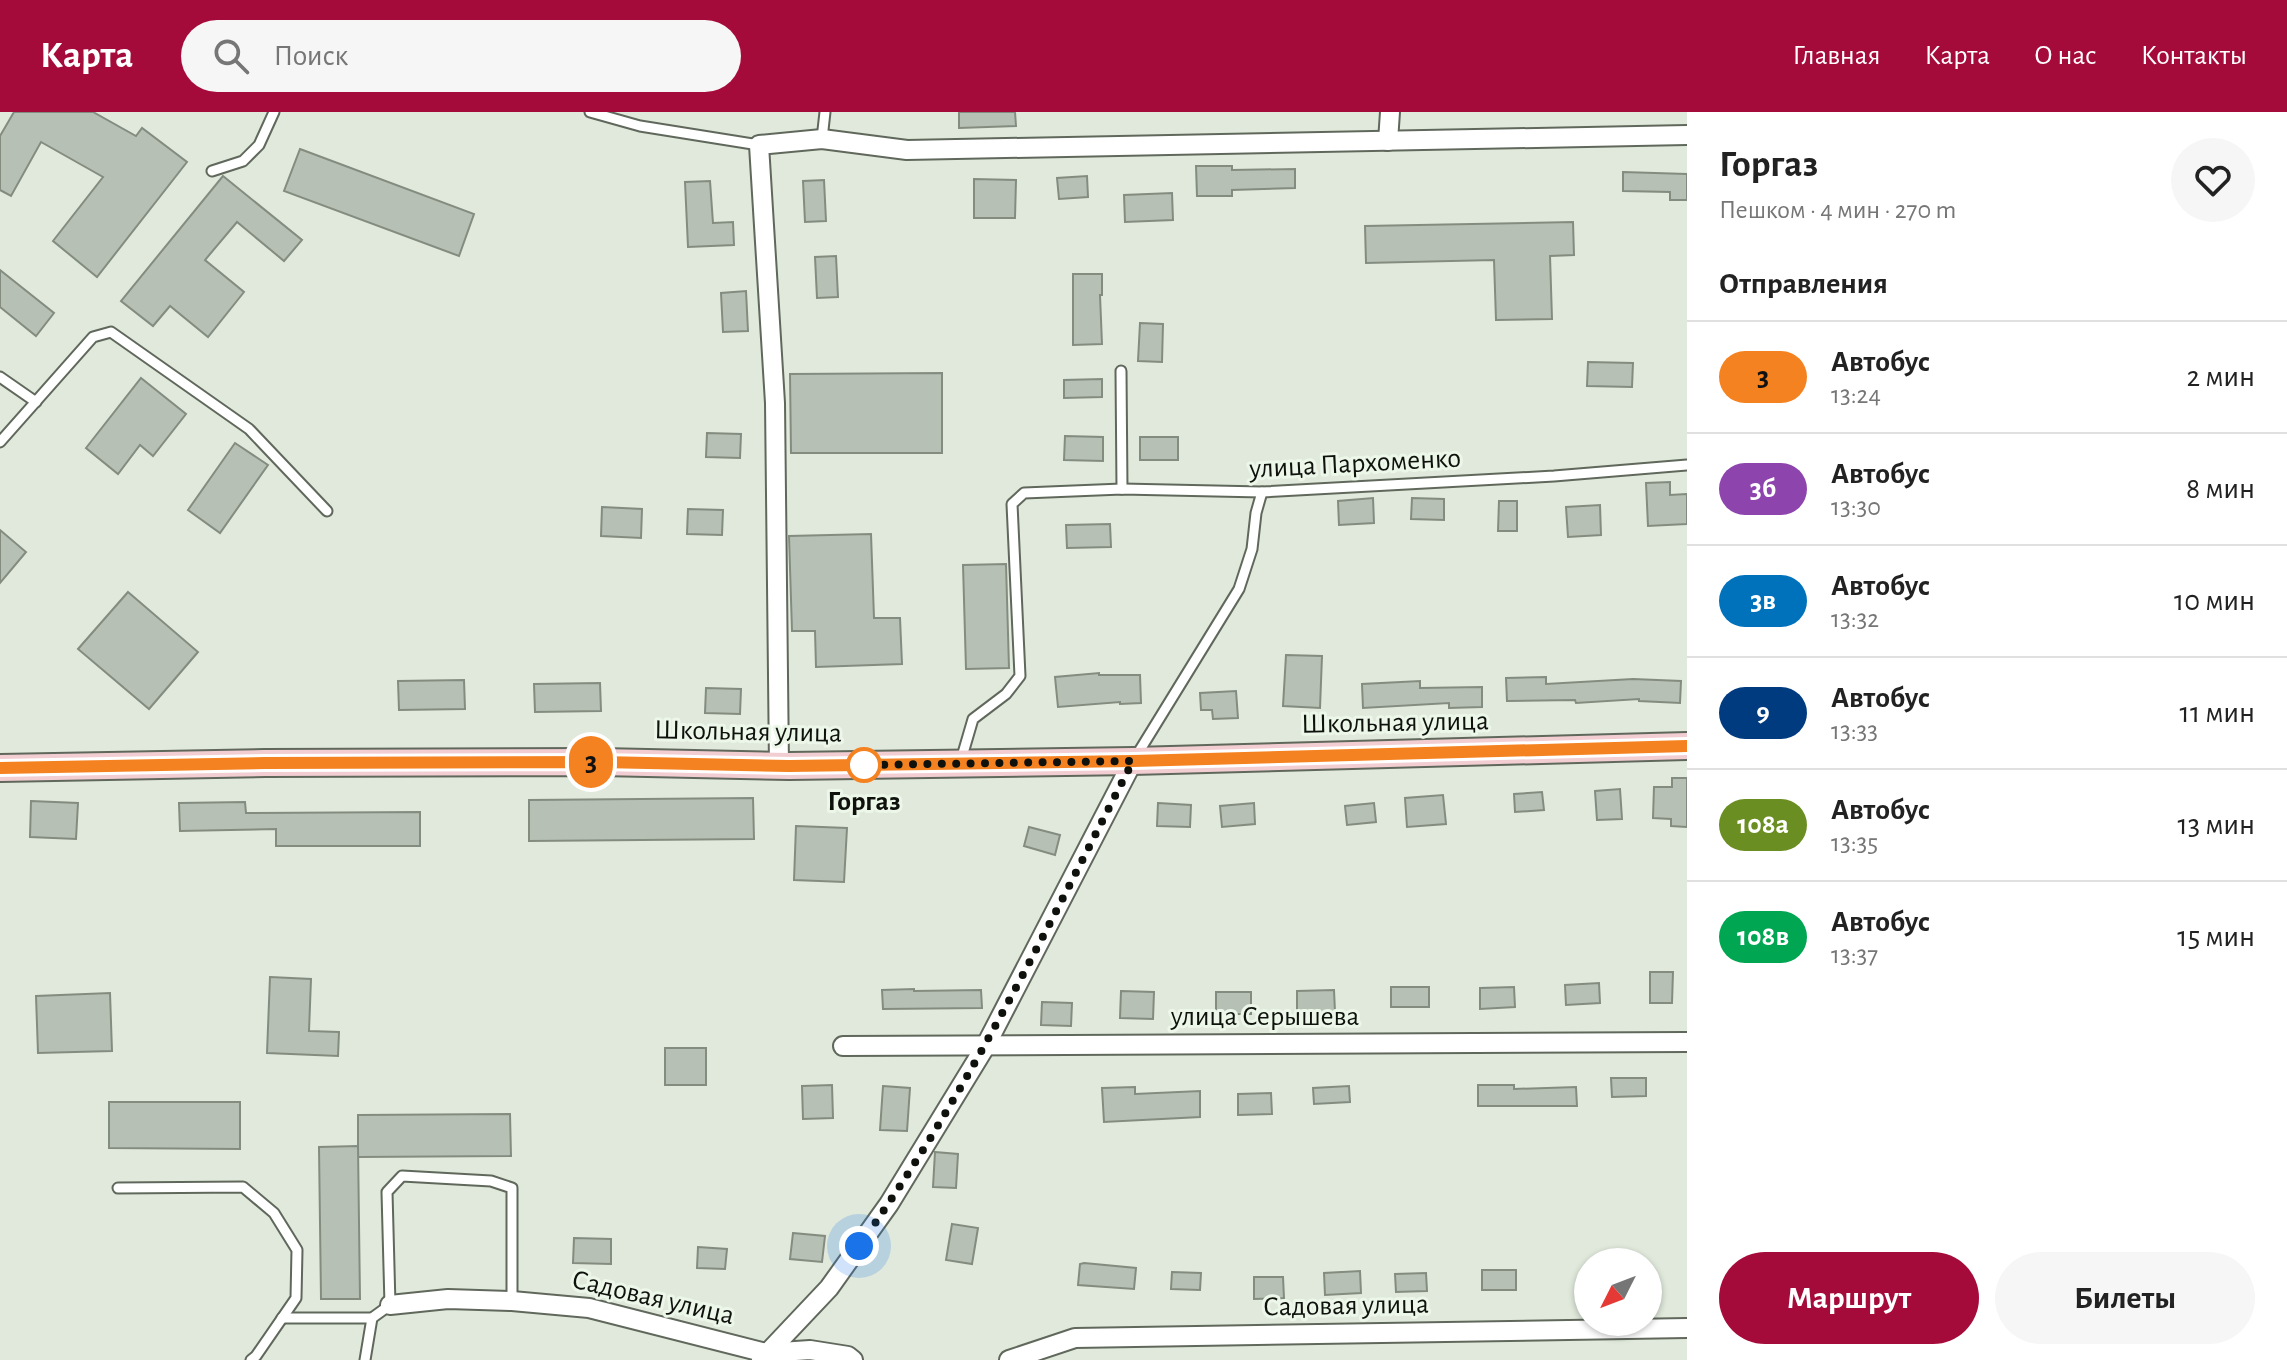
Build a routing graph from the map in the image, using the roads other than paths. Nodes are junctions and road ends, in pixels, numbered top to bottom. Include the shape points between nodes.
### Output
1 (274, 112) edge
2 (590, 112) edge
3 (825, 112) edge
4 (1390, 112) edge
5 (1687, 135) edge
6 (822, 139) junction
7 (1388, 141) junction
8 (759, 145) junction
9 (212, 171) dead end
10 (1121, 371) dead end
11 (0, 377) edge
12 (36, 402) junction
13 (0, 442) edge
14 (1687, 465) edge
15 (1122, 489) junction
16 (1262, 492) junction
17 (327, 511) dead end
18 (1687, 746) edge
19 (1133, 761) junction
20 (960, 764) junction
21 (779, 766) junction
22 (0, 768) edge
23 (1687, 1042) edge
24 (843, 1046) dead end
25 (985, 1047) junction
26 (118, 1188) dead end
27 (512, 1301) junction
28 (390, 1305) junction
29 (282, 1318) junction
30 (372, 1318) junction
31 (1687, 1328) edge
32 (763, 1356) edge
33 (251, 1360) edge
34 (365, 1360) edge
35 (853, 1360) edge
36 (1009, 1360) edge

1 - 9 lane via 259,145 243,161
2 - 8 lane via 640,126
3 - 6 lane
4 - 7 street
5 - 7 street
6 - 7 street via 907,150
6 - 8 street
8 - 21 street via 775,403
10 - 15 lane
11 - 12 lane
12 - 13 lane
12 - 17 lane via 93,337 111,332 249,429
14 - 16 lane, улица Пархоменко
15 - 16 lane, улица Пархоменко
15 - 20 lane, улица Пархоменко via 1024,493 1012,504 1020,676 973,719
16 - 19 lane via 1239,589
18 - 19 main road, Школьная улица
19 - 20 main road, Школьная улица
19 - 25 street
20 - 21 main road, Школьная улица
21 - 22 main road, Школьная улица via 586,762
23 - 25 street, улица Серышева
24 - 25 street, улица Серышева
25 - 32 street via 889,1204 829,1288
26 - 29 lane via 243,1187 274,1213 297,1250 296,1298
27 - 28 street, Садовая улица via 448,1299
27 - 28 lane via 512,1188 491,1181 402,1176 387,1192
27 - 32 street, Садовая улица via 589,1308
28 - 30 lane
29 - 30 lane
29 - 33 lane
30 - 34 lane
31 - 36 street, Садовая улица via 1075,1338
32 - 35 street, Садовая улица via 810,1350

